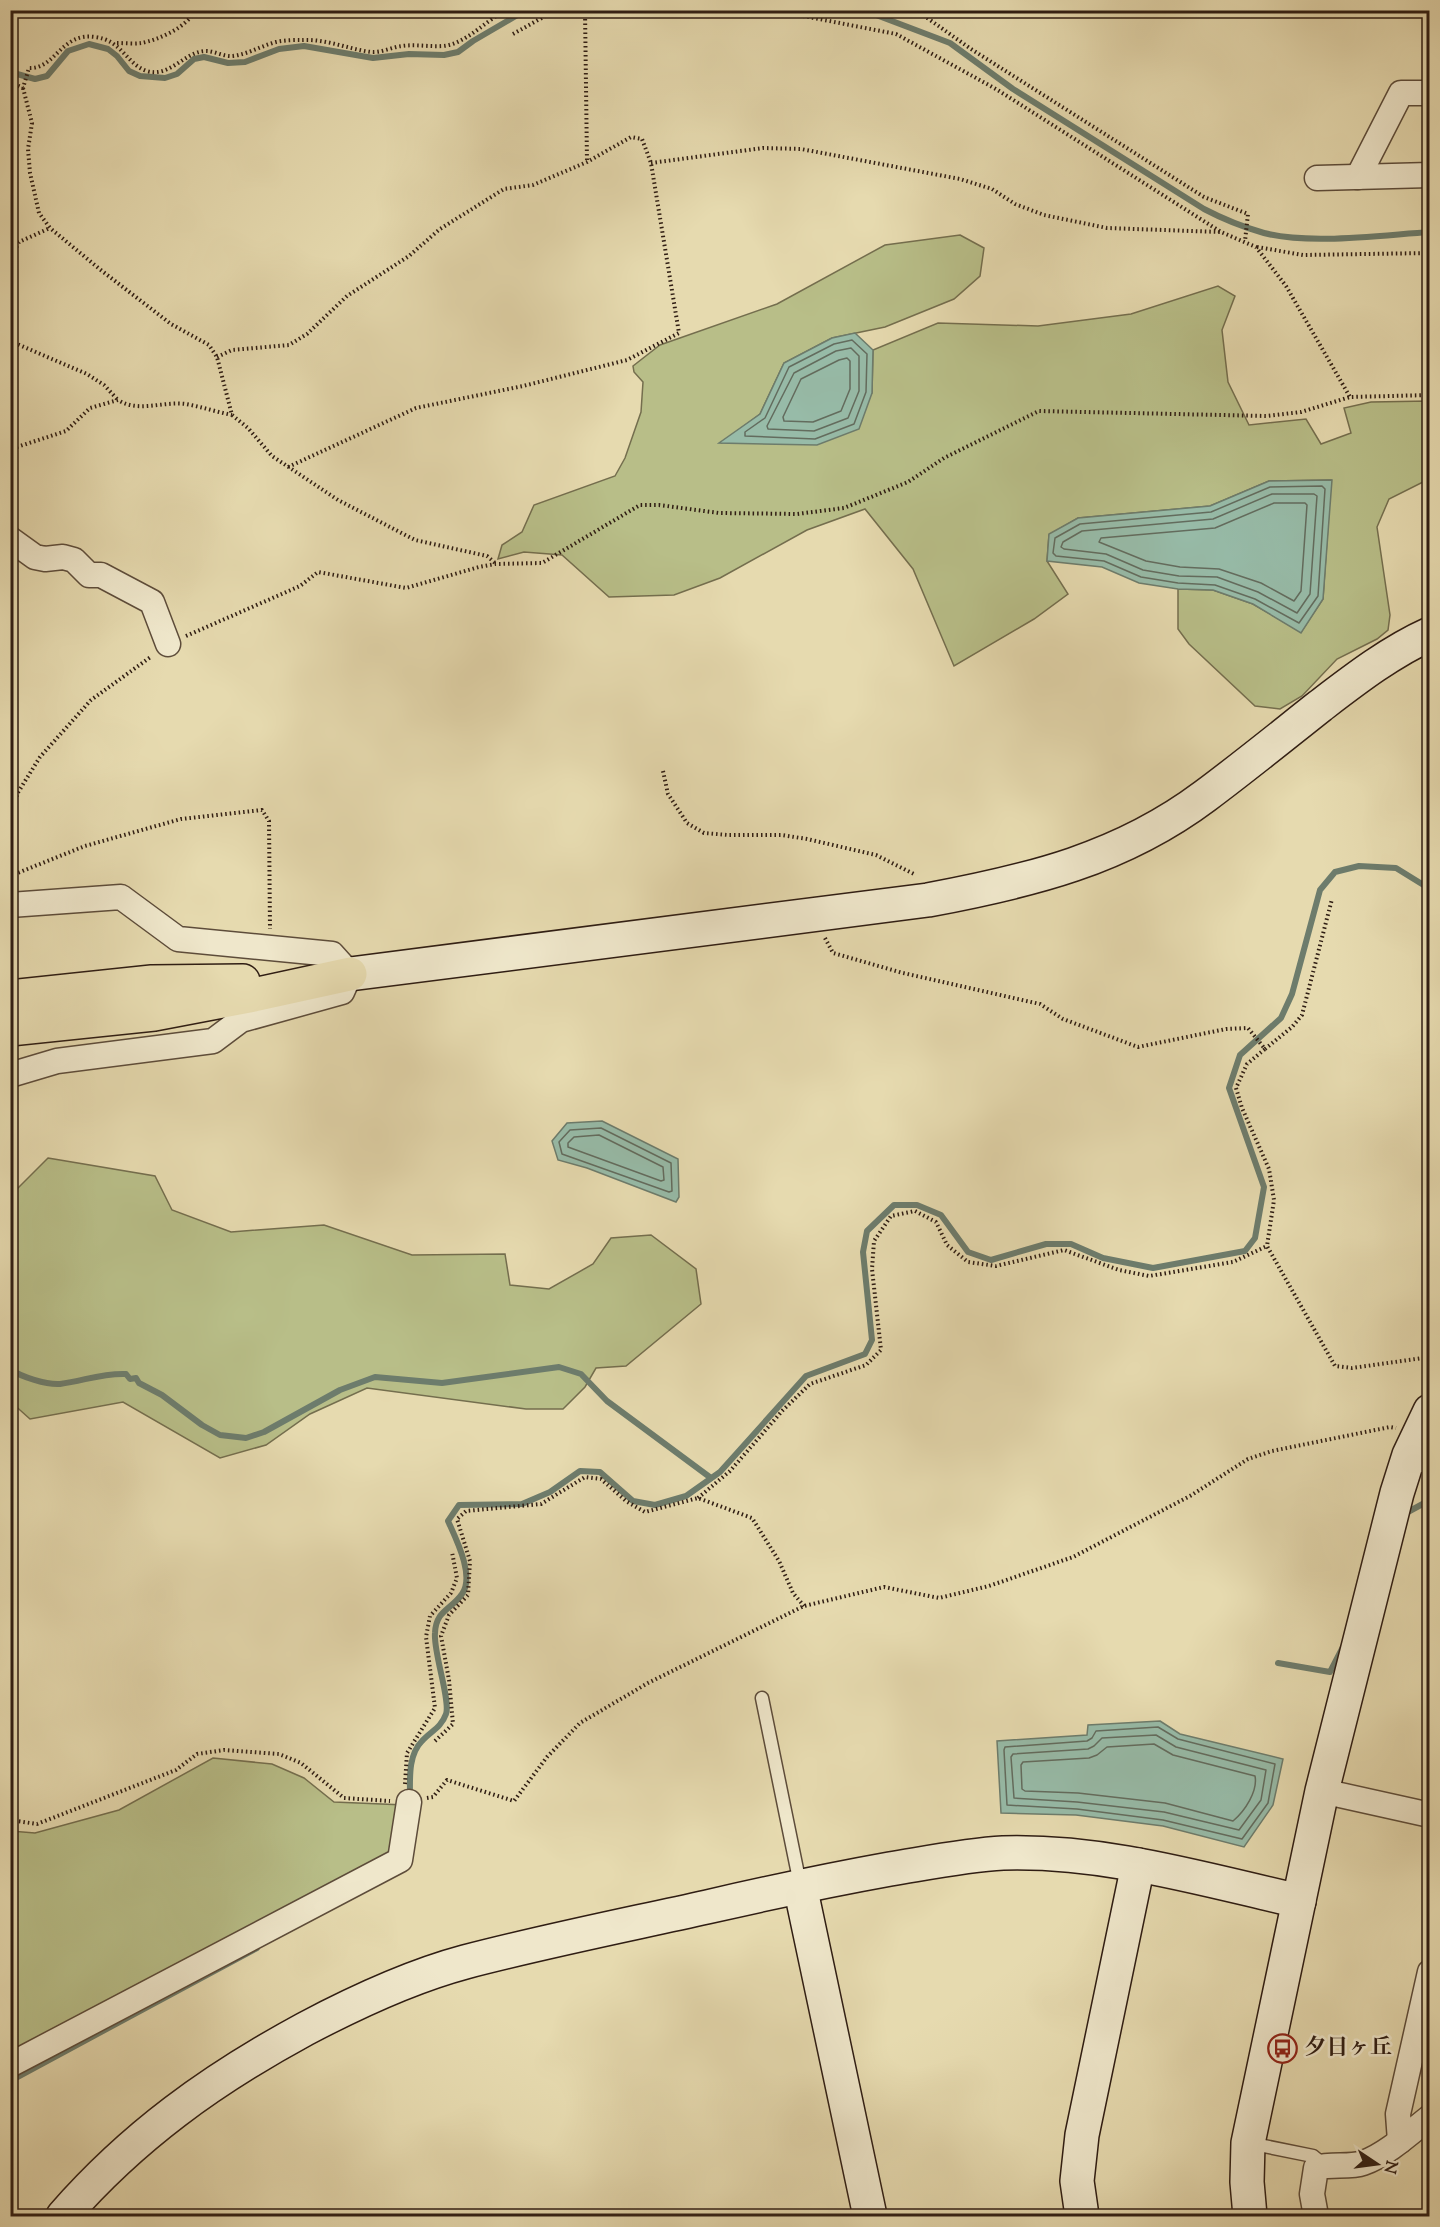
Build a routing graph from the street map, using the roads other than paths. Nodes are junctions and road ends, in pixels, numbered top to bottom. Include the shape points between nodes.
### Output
1 (1430, 93) edge
2 (1430, 175) edge
3 (1358, 177) junction
4 (1317, 178) dead end
5 (10, 539) edge
6 (1430, 634) edge
7 (168, 644) road end
8 (10, 905) edge
9 (338, 976) junction
10 (10, 997) edge
11 (10, 1029) edge
12 (10, 1075) edge
13 (1422, 1440) edge
14 (762, 1698) dead end
15 (1322, 1791) junction
16 (407, 1802) road end
17 (1430, 1815) edge
18 (1138, 1865) junction
19 (800, 1886) junction
20 (1299, 1901) junction
21 (1430, 1972) edge
22 (10, 2065) edge
23 (1430, 2117) edge
24 (1400, 2141) junction
25 (1248, 2143) junction
26 (1324, 2165) junction
27 (63, 2217) edge
28 (870, 2217) edge
29 (1082, 2217) edge
30 (1250, 2217) edge
31 (1316, 2217) edge

1 - 3 street via 1401,93
2 - 3 street
3 - 4 street
5 - 7 street via 35,557 74,560 89,574 101,575 152,602
6 - 9 street via 1355,679 1169,820 1131,842 1078,864 992,888 928,900
8 - 9 street via 121,897 178,939 332,954
9 - 10 highway via 152,982
9 - 11 highway via 154,1014
9 - 12 street via 342,992 241,1020 213,1041 57,1061
13 - 15 street via 1396,1493
14 - 19 lane
15 - 17 street
15 - 20 street
16 - 22 street via 400,1860
18 - 19 street via 1084,1856 1001,1853
18 - 20 street
18 - 29 street via 1082,2135 1077,2181
19 - 27 street via 463,1962 382,1991 267,2049 190,2098 144,2135
19 - 28 street
20 - 25 street
21 - 24 street via 1398,2114
23 - 24 street
24 - 26 street via 1362,2163
25 - 26 lane via 1313,2156
25 - 30 street
26 - 31 street via 1316,2168 1312,2194

